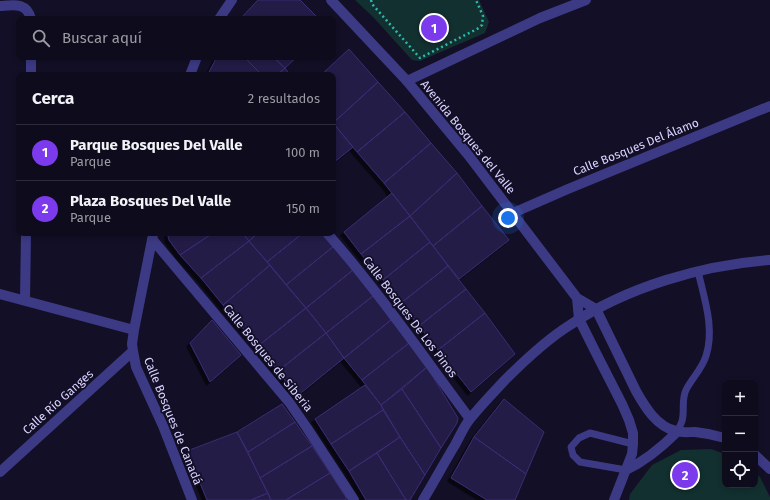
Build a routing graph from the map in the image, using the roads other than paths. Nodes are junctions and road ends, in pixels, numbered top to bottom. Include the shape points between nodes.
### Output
1 (232, 0) edge
2 (331, 0) edge
3 (586, 0) edge
4 (0, 6) edge
5 (30, 16) edge
6 (221, 16) edge
7 (31, 60) edge
8 (196, 60) edge
9 (31, 72) edge
10 (191, 72) edge
11 (407, 81) junction
12 (770, 106) edge
13 (513, 213) junction
14 (26, 236) edge
15 (152, 236) edge
16 (329, 236) edge
17 (770, 260) edge
18 (698, 271) junction
19 (0, 294) edge
20 (576, 298) junction
21 (25, 300) junction
22 (596, 309) junction
23 (579, 319) junction
24 (134, 330) junction
25 (132, 351) junction
26 (470, 419) junction
27 (677, 432) junction
28 (722, 437) edge
29 (633, 444) junction
30 (758, 458) edge
31 (770, 469) edge
32 (626, 470) junction
33 (0, 472) edge
34 (192, 500) edge
35 (354, 500) edge
36 (423, 500) edge
37 (614, 500) edge

1 - 6 street
2 - 11 street, Avenida Bosques del Valle
3 - 11 street via 540,18
4 - 5 street via 23,7
7 - 9 street
8 - 10 street
11 - 13 street, Avenida Bosques del Valle
12 - 13 street, Calle Bosques Del Álamo
13 - 20 street, Avenida Bosques del Valle
14 - 21 street
15 - 24 street, Calle Bosques de Canadá
15 - 35 street, Calle Bosques de Siberia via 289,402
16 - 26 street, Calle Bosques De Los Pinos via 356,266
17 - 18 street
18 - 22 street via 641,289
18 - 27 lane via 709,325 708,343 706,356 699,371 686,390 682,420
19 - 21 street
20 - 22 street, Avenida Bosques del Valle
20 - 23 street, Avenida Bosques del Valle
21 - 24 street
22 - 23 street
22 - 27 street via 644,404 666,428
23 - 26 street via 541,347
23 - 29 street, Avenida Bosques del Valle via 630,420
24 - 25 street, Calle Bosques de Canadá
25 - 33 street, Calle Río Ganges
25 - 34 street, Calle Bosques de Canadá via 136,367
26 - 36 street
27 - 28 street
27 - 32 street via 639,463
29 - 32 street, Avenida Bosques del Valle
29 - 32 lane via 590,433 579,438 571,447 573,455 580,462
30 - 31 street
32 - 37 street, Avenida Bosques del Valle

